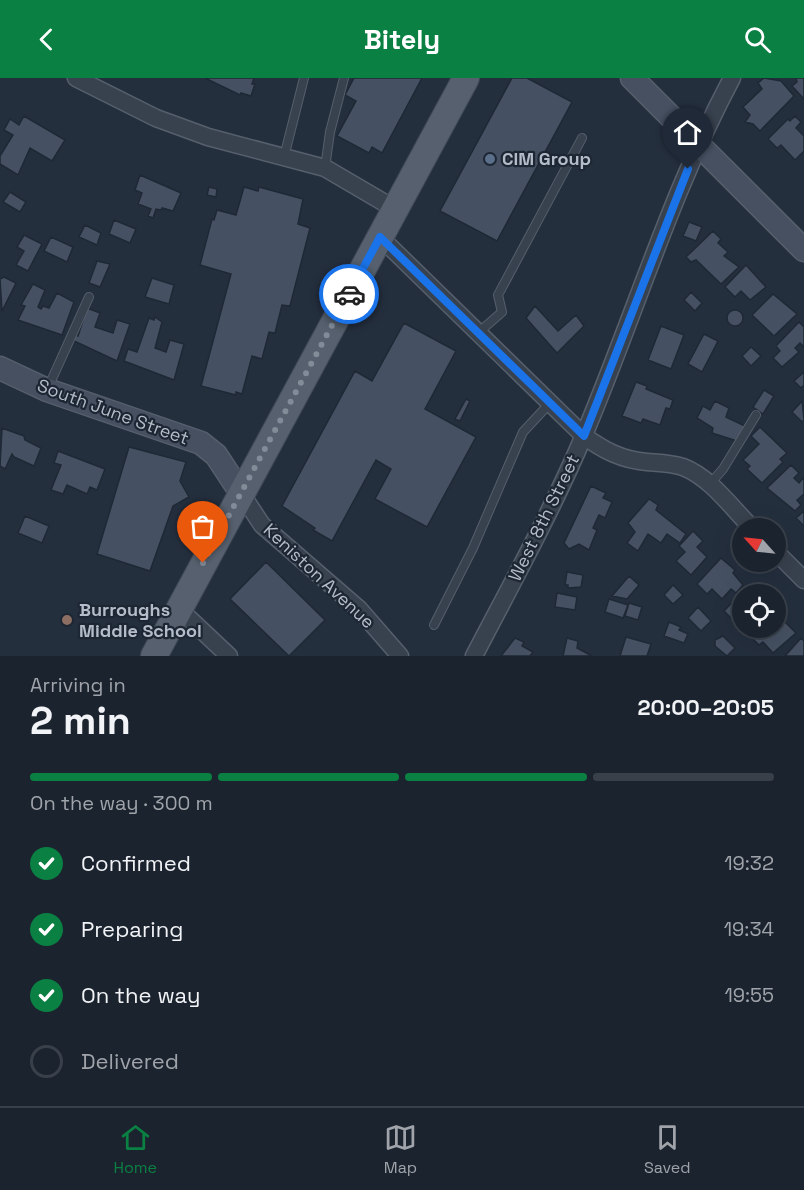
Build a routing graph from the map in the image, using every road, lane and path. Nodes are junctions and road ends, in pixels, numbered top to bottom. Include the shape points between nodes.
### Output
1 (76, 78) edge
2 (304, 78) edge
3 (344, 78) edge
4 (466, 78) edge
5 (632, 78) edge
6 (732, 78) edge
7 (582, 138) dead end
8 (699, 145) junction
9 (284, 157) junction
10 (325, 168) junction
11 (395, 209) junction
12 (380, 237) junction
13 (804, 250) edge
14 (89, 297) dead end
15 (478, 333) junction
16 (0, 368) edge
17 (47, 390) junction
18 (550, 403) junction
19 (756, 415) dead end
20 (584, 436) junction
21 (709, 485) junction
22 (241, 493) junction
23 (742, 518) edge
24 (786, 562) edge
25 (804, 580) edge
26 (178, 608) junction
27 (434, 625) dead end
28 (154, 656) edge
29 (229, 656) edge
30 (400, 656) edge
31 (474, 656) edge

1 - 9 street via 208,137
2 - 9 lane
3 - 10 lane
4 - 11 main road
5 - 8 street
6 - 8 street, West 8th Street
7 - 15 lane via 498,295 502,312
8 - 13 street
8 - 20 street, West 8th Street
9 - 10 street
10 - 11 street
11 - 12 main road
12 - 15 street
12 - 22 main road
14 - 17 lane
15 - 18 street
16 - 17 street, South June Street
17 - 22 street, South June Street via 201,443 216,455
18 - 20 street
18 - 27 lane via 523,432 473,548
19 - 21 lane
20 - 21 street via 625,458 686,468
20 - 31 street, West 8th Street
21 - 23 street
22 - 26 main road
22 - 30 street, Keniston Avenue via 262,525 359,609
24 - 25 street
26 - 28 main road
26 - 29 street

